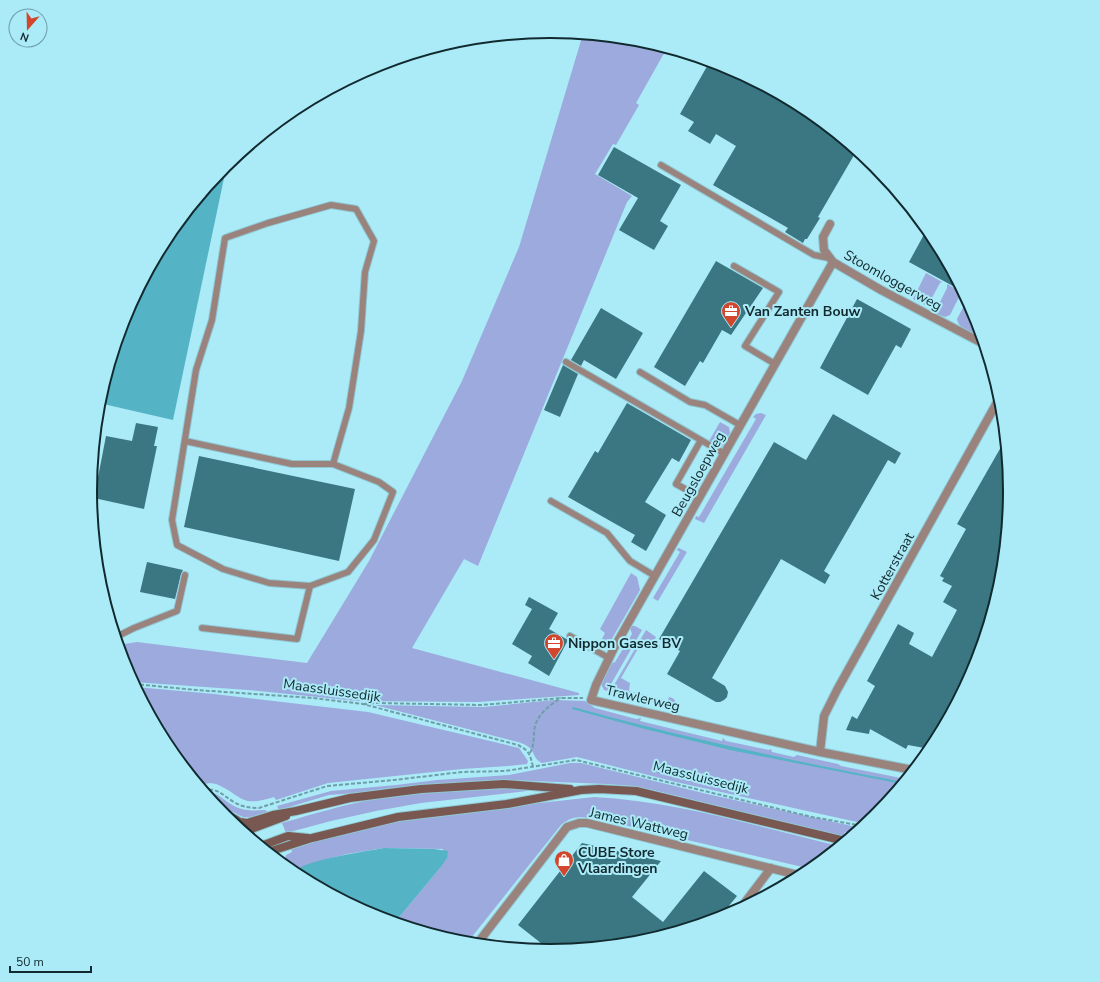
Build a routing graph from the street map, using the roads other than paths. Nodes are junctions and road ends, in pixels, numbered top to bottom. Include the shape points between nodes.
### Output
1 (661, 165) dead end
2 (830, 224) dead end
3 (831, 260) junction
4 (734, 266) dead end
5 (977, 341) edge
6 (566, 362) dead end
7 (775, 364) junction
8 (640, 372) dead end
9 (995, 407) edge
10 (740, 425) junction
11 (701, 440) junction
12 (185, 441) junction
13 (724, 454) junction
14 (333, 464) junction
15 (700, 497) junction
16 (551, 501) dead end
17 (185, 575) dead end
18 (655, 576) junction
19 (310, 586) junction
20 (202, 628) dead end
21 (120, 635) edge
22 (570, 636) dead end
23 (609, 658) junction
24 (591, 700) joint
25 (820, 752) junction
26 (907, 769) edge
27 (581, 790) junction
28 (296, 812) junction
29 (241, 822) edge
30 (250, 832) edge
31 (312, 838) junction
32 (839, 840) edge
33 (266, 844) edge
34 (274, 850) edge
35 (771, 868) junction
36 (792, 874) edge
37 (749, 898) edge
38 (481, 938) edge

1 - 3 lane via 814,255
2 - 3 street via 823,237 824,250
3 - 5 street, Stoomloggerweg via 881,290
3 - 7 street, Beugsloepweg
4 - 7 lane via 779,292 745,346
6 - 11 lane
7 - 10 street, Beugsloepweg
8 - 10 lane via 690,402 705,405
9 - 25 street, Kotterstraat via 837,690 824,716
10 - 13 street, Beugsloepweg
11 - 13 lane
11 - 15 lane via 676,484
12 - 14 lane via 292,464
12 - 14 lane via 196,370 212,320 225,238 331,205 356,209 374,241 365,272 361,331 349,408
12 - 19 lane via 172,520 177,545 223,569 261,581
13 - 15 street, Beugsloepweg
14 - 19 lane via 379,482 392,492 374,540 348,572
15 - 18 street, Beugsloepweg
16 - 18 lane via 607,533 630,561
17 - 21 lane via 177,611
18 - 23 street, Beugsloepweg
19 - 20 lane via 297,639
22 - 23 lane
23 - 24 street, Beugsloepweg
24 - 25 street, Trawlerweg
25 - 26 street, Trawlerweg
27 - 28 street, Maassluissedijk via 504,784 421,789 350,798
27 - 31 street, Maassluissedijk via 507,804 398,816
27 - 32 street, Maassluissedijk via 599,788 636,791
28 - 29 street, Maassluissedijk
28 - 30 street, Maassluissedijk
31 - 33 street, Maassluissedijk via 288,836
31 - 34 street, Maassluissedijk
35 - 36 street, James Wattweg
35 - 37 street
35 - 38 street, James Wattweg via 587,823 572,824 567,827

